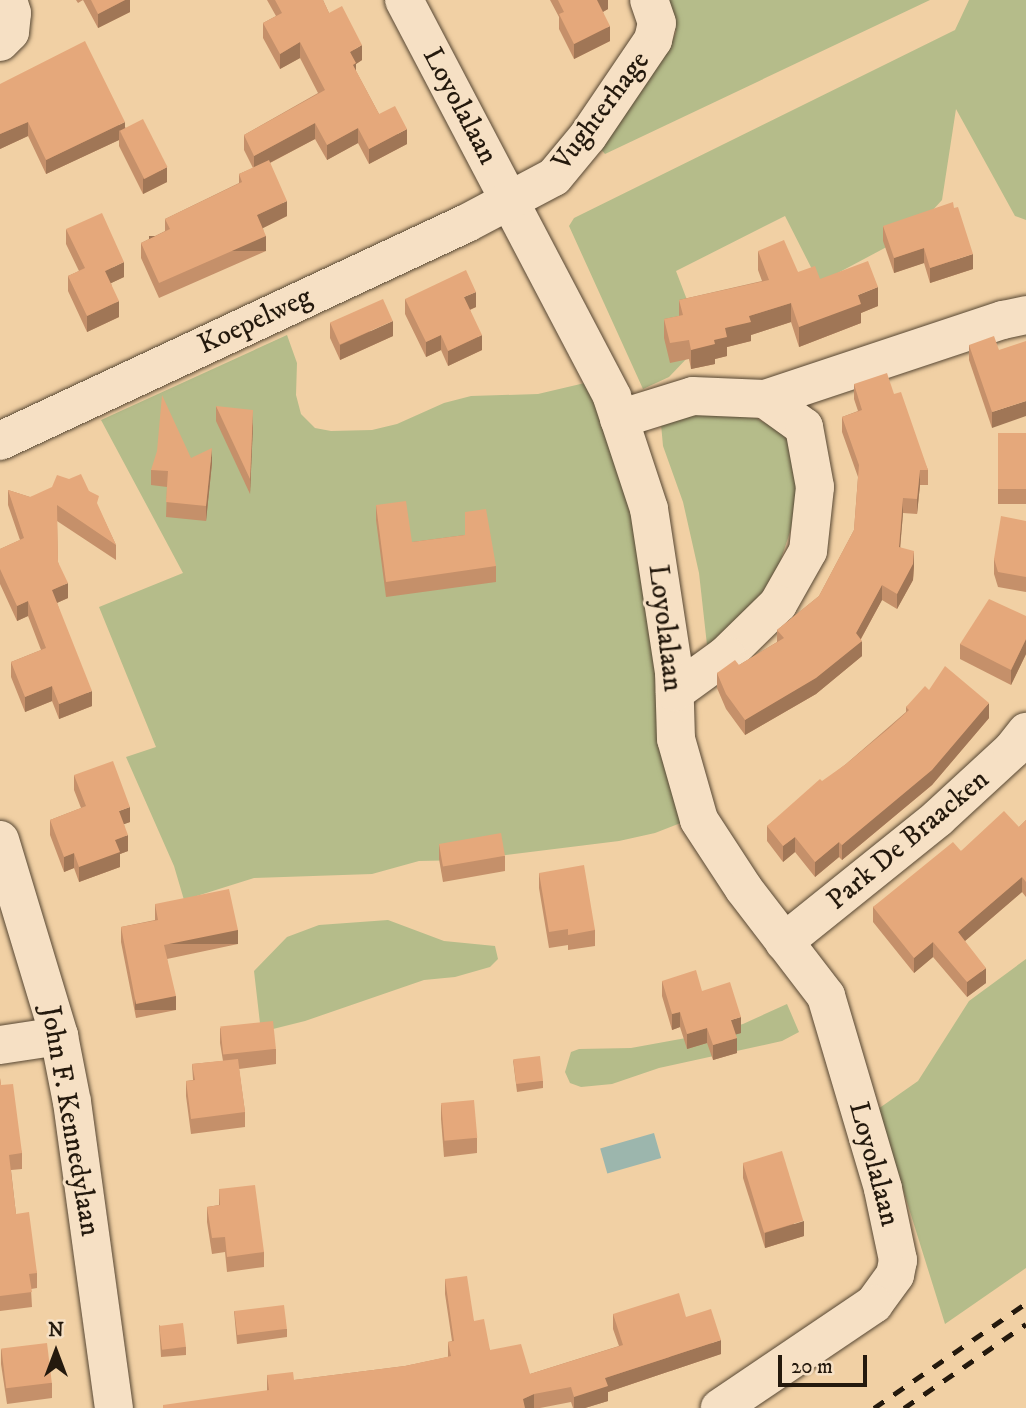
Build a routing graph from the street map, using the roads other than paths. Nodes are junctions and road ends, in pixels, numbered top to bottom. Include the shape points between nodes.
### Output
1 (8, 0) edge
2 (404, 0) edge
3 (649, 0) edge
4 (0, 42) edge
5 (510, 200) junction
6 (1026, 315) edge
7 (765, 399) junction
8 (619, 419) junction
9 (0, 441) edge
10 (675, 692) junction
11 (1026, 732) edge
12 (0, 840) edge
13 (784, 942) junction
14 (59, 1035) junction
15 (0, 1045) edge
16 (114, 1408) edge
17 (720, 1408) edge

1 - 4 street via 10,32
2 - 5 street, Loyolalaan
3 - 5 street, Vughterhage via 657,23 653,40 588,136 554,177
5 - 8 street, Loyolalaan via 612,397
5 - 9 street, Koepelweg
6 - 7 street
7 - 8 street via 693,396
7 - 10 street via 804,427 815,487 808,551 778,604 726,655
8 - 10 street, Loyolalaan via 649,509
10 - 13 street, Loyolalaan via 676,739 699,820
11 - 13 street, Park De Braacken via 938,818
12 - 14 street, John F. Kennedylaan
13 - 17 street, Loyolalaan via 826,996 883,1189 898,1260 895,1275 874,1304
14 - 15 street
14 - 16 street, John F. Kennedylaan

